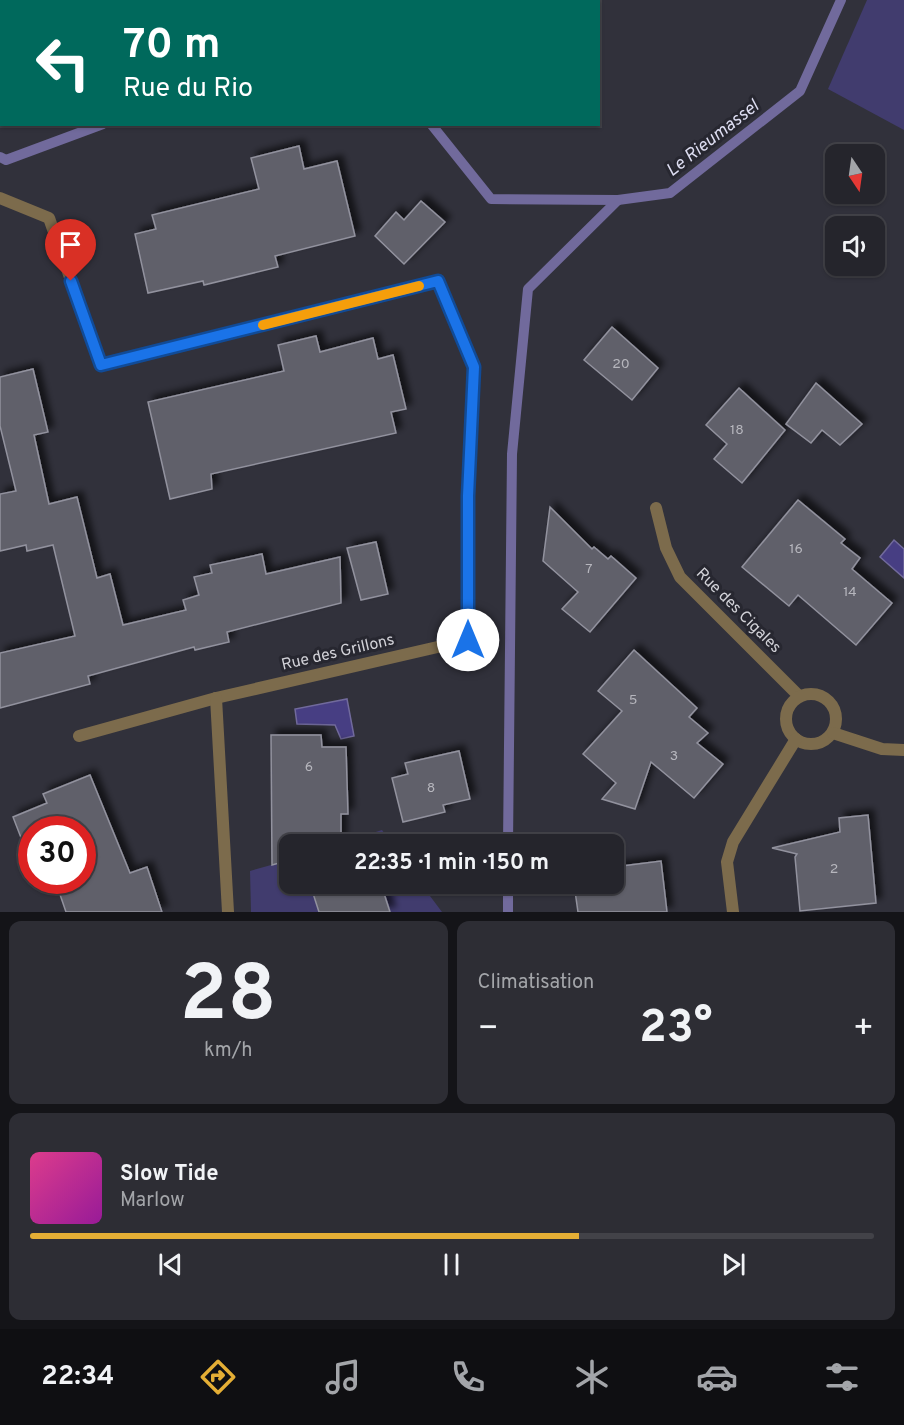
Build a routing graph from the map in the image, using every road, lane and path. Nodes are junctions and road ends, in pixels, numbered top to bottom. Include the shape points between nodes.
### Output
1 (0, 198) edge
2 (656, 508) dead end
3 (799, 696) junction
4 (216, 698) junction
5 (833, 733) junction
6 (79, 735) dead end
7 (796, 739) junction
8 (904, 750) edge
9 (228, 912) edge
10 (733, 912) edge

1 - 4 street, Rue des Grillons via 49,218 101,365 438,281 474,367 468,496 468,640
2 - 3 street, Rue des Cigales via 666,548 680,577
3 - 5 street via 821,694 830,701 836,711
3 - 7 street via 786,712 785,722
4 - 6 street, Rue des Grillons
4 - 9 street
5 - 7 street via 820,743
5 - 8 street via 882,749
7 - 10 street via 733,842 727,862

